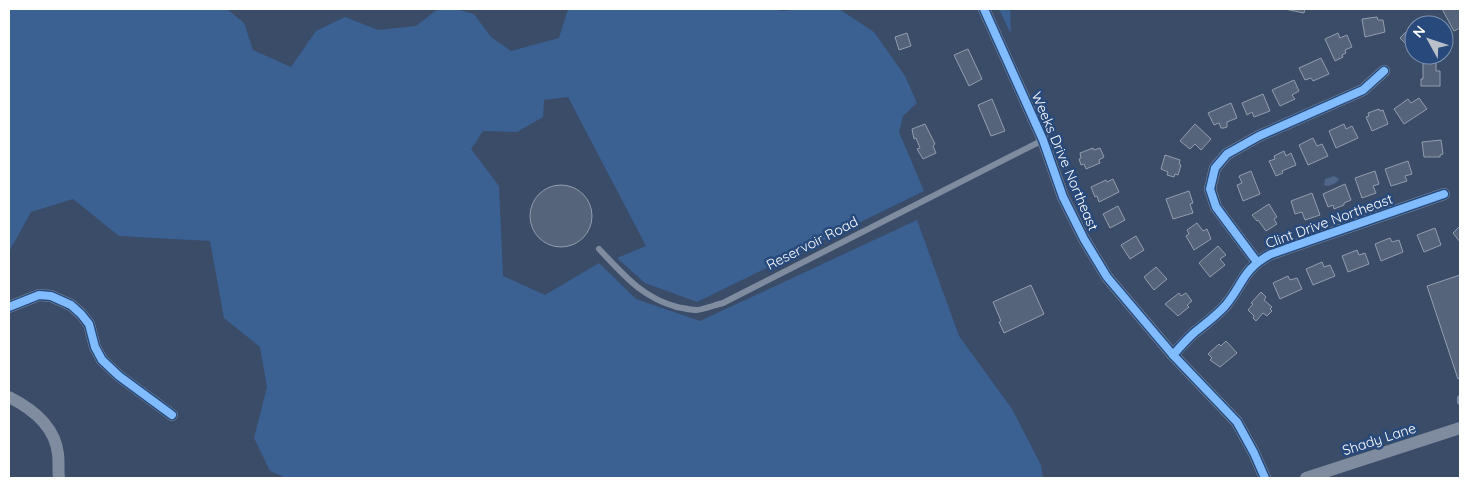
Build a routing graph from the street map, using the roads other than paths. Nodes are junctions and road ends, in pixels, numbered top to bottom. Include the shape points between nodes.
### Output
1 (984, 9) edge
2 (1384, 71) dead end
3 (1043, 140) junction
4 (1444, 194) dead end
5 (599, 250) dead end
6 (1257, 262) junction
7 (9, 307) edge
8 (1173, 355) junction
9 (9, 397) edge
10 (172, 414) dead end
11 (1460, 428) edge
12 (59, 478) edge
13 (1264, 478) edge
14 (1306, 478) edge

1 - 3 street, Weeks Drive Northeast
2 - 6 street via 1363,90 1259,136 1227,154 1215,168 1210,189 1216,207
3 - 5 lane, Reservoir Road via 710,307 688,309 652,298
3 - 8 street, Weeks Drive Northeast via 1063,197 1107,277
4 - 6 street, Clint Drive Northeast via 1271,254
6 - 8 street, Clint Drive Northeast via 1217,315
7 - 10 street via 39,296 51,296 71,305 89,324 102,360
8 - 13 street, Weeks Drive Northeast via 1237,422
9 - 12 street via 30,408 47,425 58,454
11 - 14 street, Shady Lane

